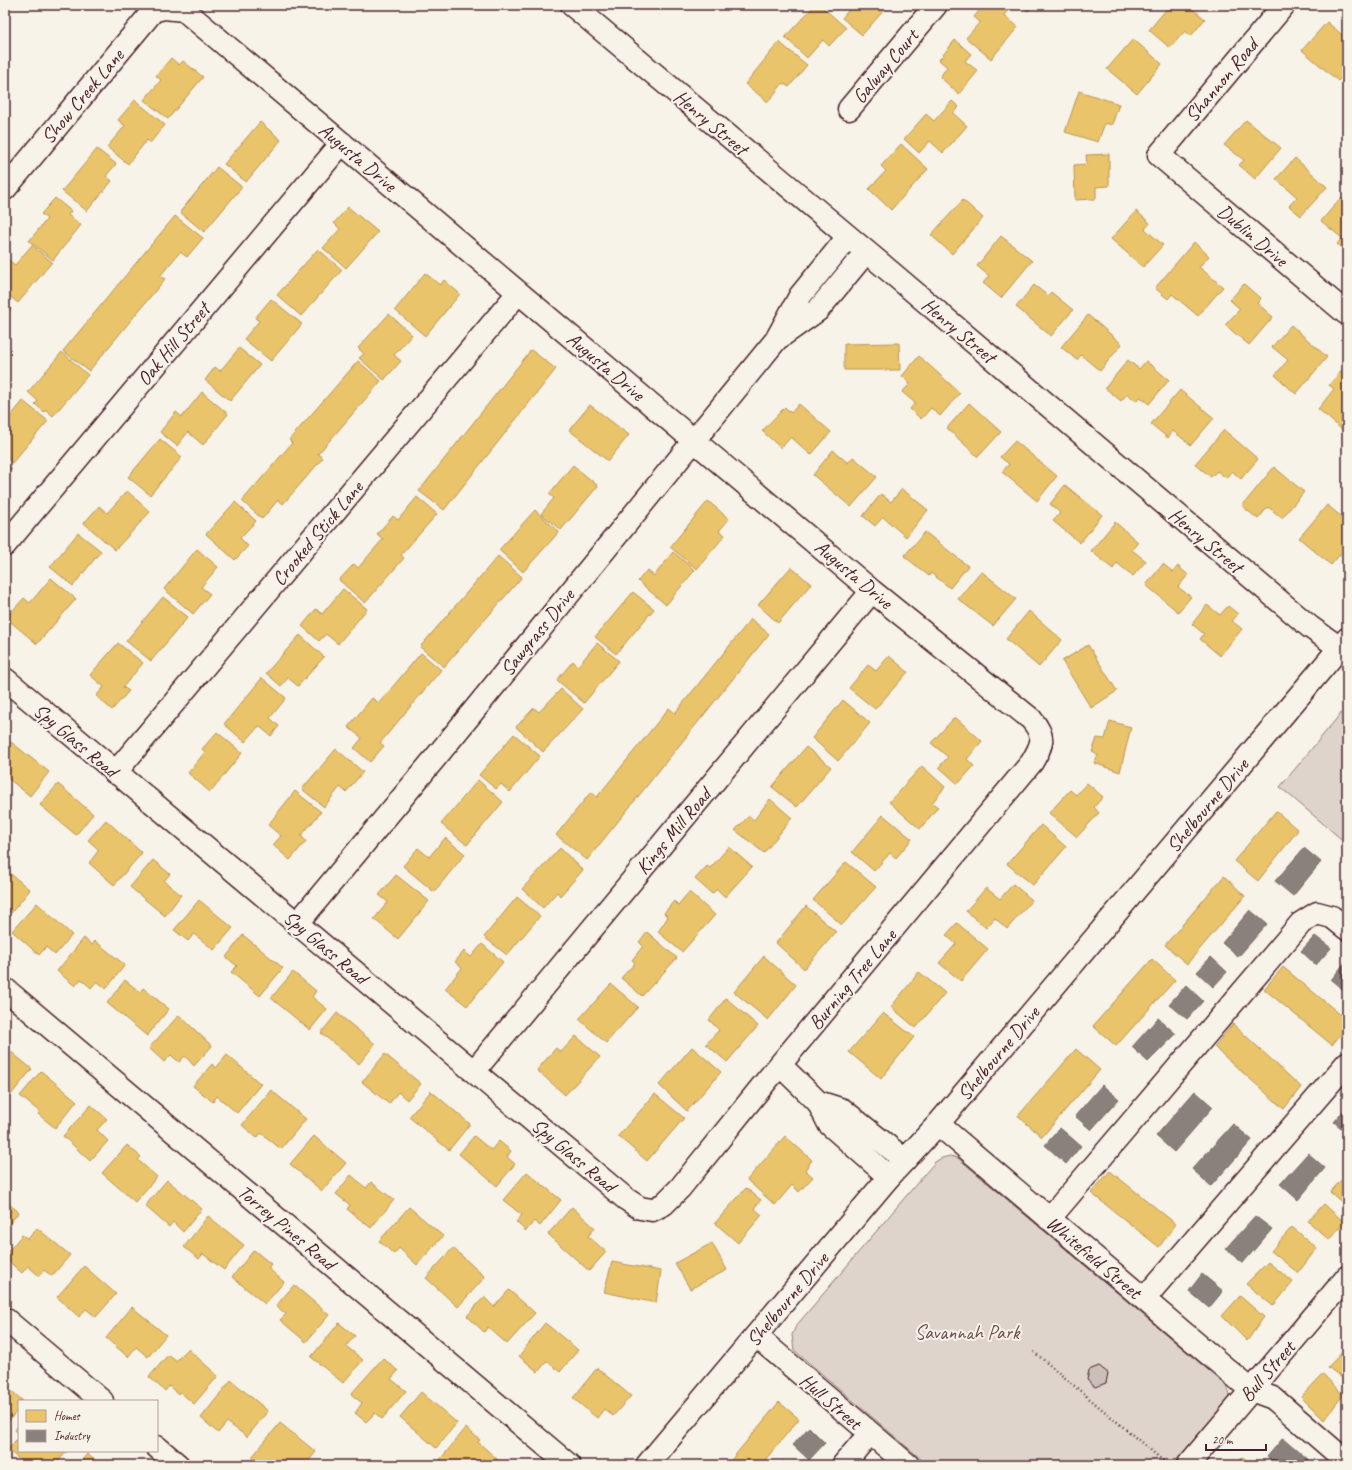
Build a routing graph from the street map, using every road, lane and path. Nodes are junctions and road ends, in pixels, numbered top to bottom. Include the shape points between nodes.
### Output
1 (572, 5) edge
2 (936, 5) edge
3 (1284, 5) edge
4 (164, 8) joint
5 (849, 109) dead end
6 (342, 143) junction
7 (1159, 155) joint
8 (5, 189) edge
9 (848, 237) junction
10 (866, 252) junction
11 (518, 293) junction
12 (1347, 314) edge
13 (776, 340) junction
14 (694, 439) junction
15 (5, 545) edge
16 (872, 590) junction
17 (1345, 647) edge
18 (5, 679) edge
19 (1042, 736) joint
20 (115, 773) junction
21 (297, 924) junction
22 (1347, 929) edge
23 (5, 989) edge
24 (1347, 1063) edge
25 (780, 1065) junction
26 (475, 1070) junction
27 (818, 1102) junction
28 (938, 1124) junction
29 (905, 1160) junction
30 (890, 1177) junction
31 (649, 1210) joint
32 (1049, 1219) junction
33 (1347, 1277) edge
34 (1144, 1299) junction
35 (5, 1319) edge
36 (756, 1336) junction
37 (1034, 1352) dead end
38 (1251, 1390) junction
39 (101, 1400) edge
40 (870, 1434) junction
41 (158, 1448) edge
42 (1164, 1462) dead end
43 (1347, 1462) edge
44 (178, 1465) edge
45 (569, 1465) edge
46 (647, 1465) edge
47 (843, 1465) edge
48 (908, 1465) edge
49 (1188, 1465) edge

1 - 9 street, Henry Street
2 - 5 street, Galway Court
3 - 7 street, Shannon Road
4 - 6 street, Augusta Drive via 184,10
4 - 8 street, Show Creek Lane via 153,11
6 - 11 street, Augusta Drive
6 - 15 street, Oak Hill Street
7 - 12 street, Dublin Drive
9 - 10 street, Henry Street
9 - 13 street, Sawgrass Drive via 800,296
10 - 13 street, Sawgrass Drive via 818,310
10 - 17 street, Henry Street via 1304,622
11 - 14 street, Augusta Drive
11 - 20 street, Crooked Stick Lane
13 - 14 street, Sawgrass Drive
14 - 16 street, Augusta Drive
14 - 21 street, Sawgrass Drive
16 - 19 street, Augusta Drive via 1031,719
16 - 26 street, Kings Mill Road
17 - 28 street, Shelbourne Drive
18 - 20 street, Spy Glass Road
19 - 25 street, Burning Tree Lane via 1042,743 1032,762
20 - 21 street, Spy Glass Road
21 - 26 street, Spy Glass Road
22 - 32 street via 1332,917 1316,913 1301,923
23 - 45 street, Torrey Pines Road
24 - 34 street
25 - 27 street
25 - 31 street, Burning Tree Lane via 680,1188 664,1204
26 - 31 street, Spy Glass Road via 626,1199 640,1208
27 - 29 street via 843,1110
27 - 30 street via 829,1124
28 - 29 street, Shelbourne Drive
28 - 32 street, Whitefield Street
29 - 30 street, Shelbourne Drive
30 - 36 street, Shelbourne Drive
32 - 34 street, Whitefield Street
33 - 38 street, Bull Street
34 - 38 street, Whitefield Street
35 - 39 street
36 - 40 street, Hull Street
36 - 46 street, Shelbourne Drive
37 - 42 path
38 - 43 street via 1273,1398
38 - 49 street, Bull Street
40 - 47 street
40 - 48 street, Hull Street
41 - 44 street

